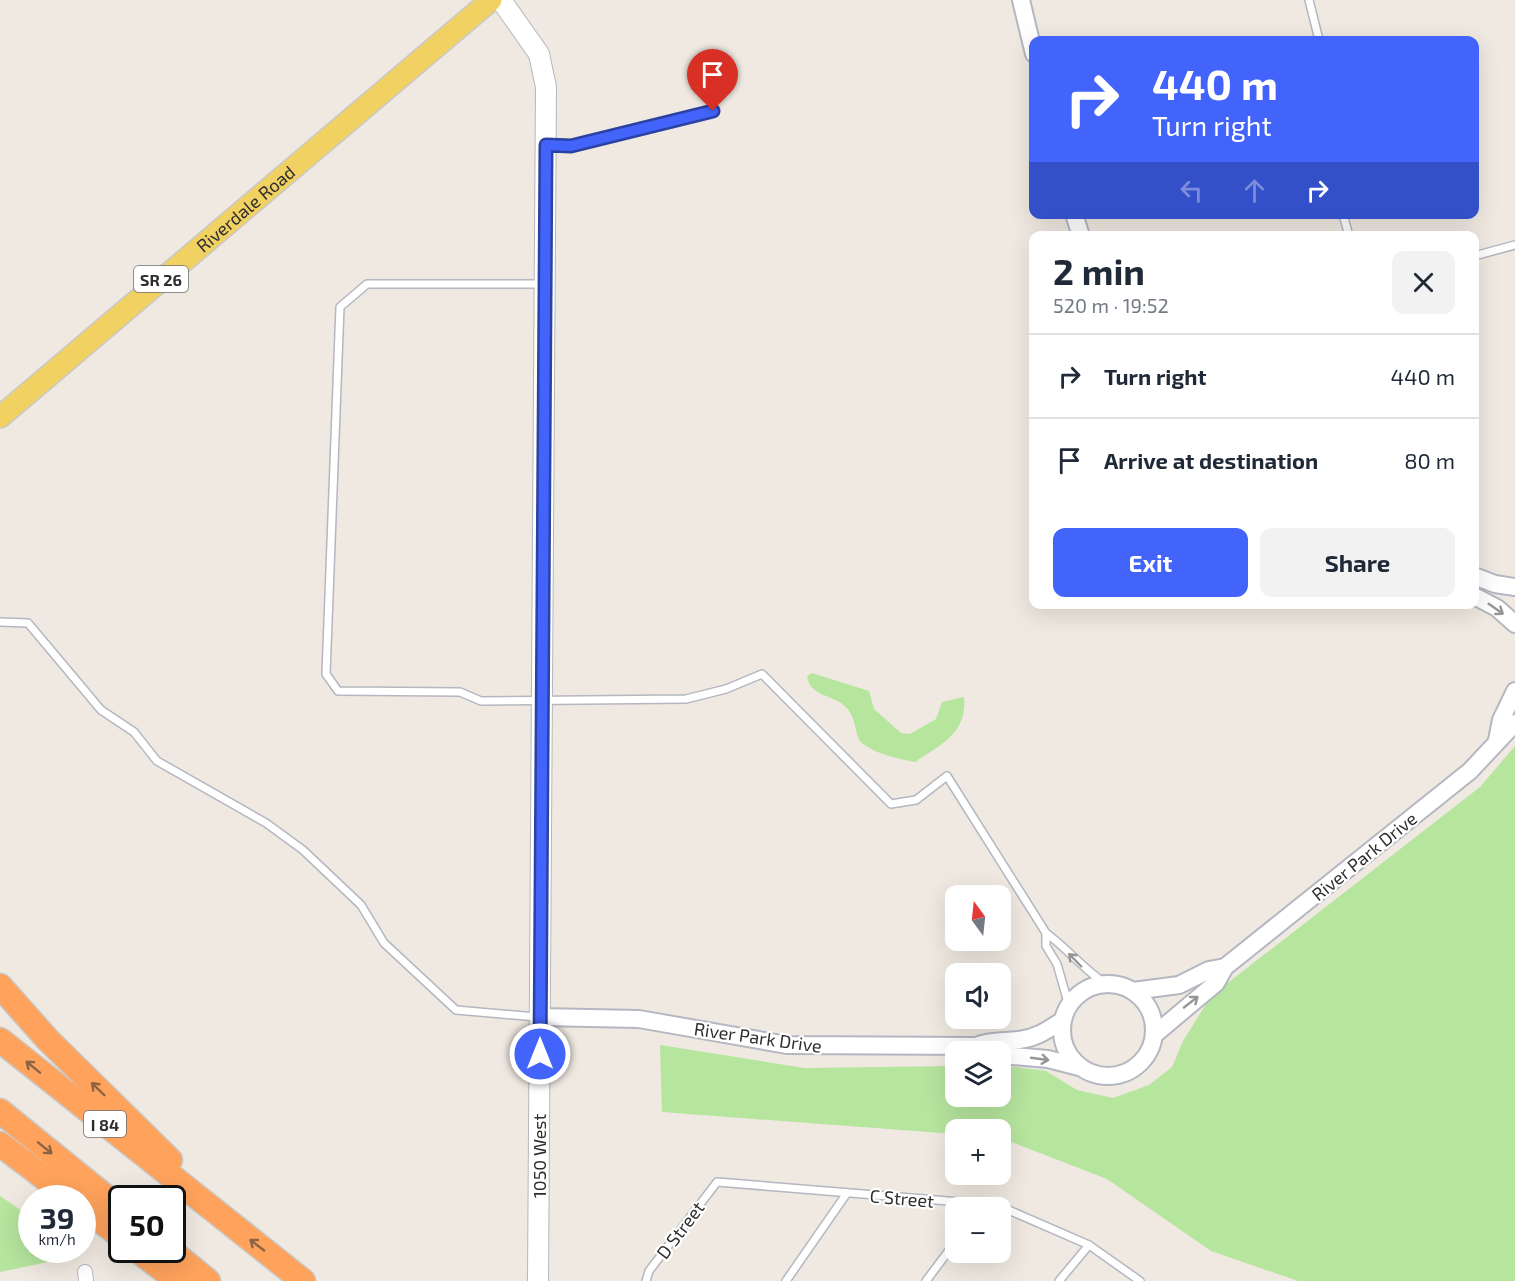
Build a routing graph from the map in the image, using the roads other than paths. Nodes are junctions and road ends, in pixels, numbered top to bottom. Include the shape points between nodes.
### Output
1 (491, 0) edge
2 (501, 0) edge
3 (1021, 0) edge
4 (1309, 0) edge
5 (1030, 36) edge
6 (1318, 36) edge
7 (713, 111) dead end
8 (546, 145) junction
9 (1515, 246) edge
10 (1479, 255) edge
11 (544, 284) junction
12 (0, 417) edge
13 (1479, 578) edge
14 (1515, 587) edge
15 (1479, 599) edge
16 (0, 622) edge
17 (1515, 624) edge
18 (1515, 692) edge
19 (543, 700) junction
20 (1515, 723) edge
21 (1497, 740) junction
22 (1046, 933) junction
23 (1225, 967) junction
24 (1106, 984) junction
25 (0, 986) edge
26 (1133, 992) junction
27 (1066, 1013) junction
28 (540, 1017) junction
29 (1154, 1035) junction
30 (0, 1040) edge
31 (989, 1041) edge
32 (945, 1048) edge
33 (1011, 1056) edge
34 (1079, 1067) junction
35 (0, 1111) edge
36 (0, 1144) edge
37 (717, 1182) joint
38 (54, 1185) edge
39 (847, 1193) junction
40 (108, 1199) edge
41 (945, 1202) edge
42 (210, 1208) junction
43 (1011, 1212) edge
44 (1089, 1245) junction
45 (945, 1256) edge
46 (154, 1263) edge
47 (186, 1263) edge
48 (178, 1281) edge
49 (208, 1281) edge
50 (303, 1281) edge
51 (538, 1281) edge
52 (646, 1281) edge
53 (786, 1281) edge
54 (926, 1281) edge
55 (1059, 1281) edge
56 (1140, 1281) edge

1 - 12 main road, Riverdale Road / SR 26
2 - 8 main road, 1050 West via 542,60
3 - 5 street
4 - 6 lane
7 - 8 lane via 571,146
8 - 11 main road, 1050 West
9 - 10 lane
11 - 19 main road, 1050 West
11 - 19 lane via 367,284 340,307 326,674 338,691 460,692 481,701
13 - 14 street
15 -> 17 street
16 - 28 lane via 28,623 101,710 134,732 157,761 266,823 303,850 361,905 384,943 456,1010
18 - 21 street, River Park Drive via 1501,720
19 - 22 lane via 686,699 726,690 762,674 891,804 916,800 947,776
19 - 28 main road, 1050 West
20 - 21 street, River Park Drive
21 - 23 street, River Park Drive via 1470,771
24 -> 22 lane
22 - 27 lane via 1046,946 1058,964
23 - 26 street, River Park Drive via 1209,970 1179,985
29 -> 23 street, River Park Drive via 1216,982
24 - 26 street
24 - 27 street via 1085,991
42 -> 25 highway via 168,1157 48,1040
26 - 29 street via 1150,1010
27 - 31 street, River Park Drive via 1042,1034 1020,1040
27 - 34 street via 1064,1045
28 - 32 street, River Park Drive via 639,1019 787,1045
28 - 51 main road, 1050 West
29 - 34 street via 1151,1048 1132,1070 1106,1076
42 -> 30 highway, I 84
33 -> 34 street
35 -> 40 highway
36 - 38 highway
37 - 39 lane, C Street
37 - 52 lane, D Street via 649,1271
39 - 41 lane, C Street
39 - 53 lane
50 -> 42 highway, I 84
43 - 44 lane, C Street
44 - 55 lane
44 - 56 lane, C Street
45 - 54 lane
46 - 48 highway
47 - 49 highway

